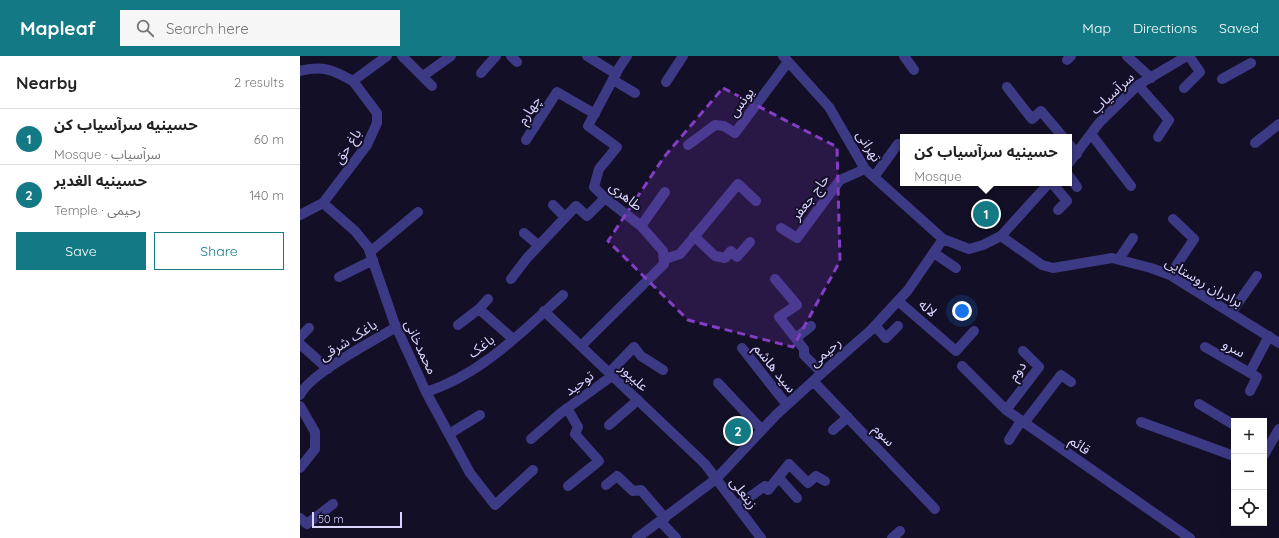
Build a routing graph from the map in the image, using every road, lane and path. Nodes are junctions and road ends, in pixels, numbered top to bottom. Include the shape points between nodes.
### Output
1 (387, 56) edge
2 (402, 56) edge
3 (451, 56) edge
4 (496, 56) edge
5 (587, 56) edge
6 (627, 56) edge
7 (683, 56) edge
8 (904, 56) edge
9 (1127, 56) edge
10 (1188, 56) edge
11 (785, 59) edge
12 (1251, 63) dead end
13 (914, 70) dead end
14 (300, 71) edge
15 (480, 73) dead end
16 (423, 76) junction
17 (614, 77) junction
18 (1150, 78) junction
19 (1222, 79) dead end
20 (353, 81) junction
21 (666, 82) dead end
22 (1138, 85) junction
23 (432, 86) dead end
24 (1007, 87) dead end
25 (1184, 88) dead end
26 (635, 93) dead end
27 (595, 114) junction
28 (1279, 124) edge
29 (1060, 134) edge
30 (1091, 134) junction
31 (1158, 136) dead end
32 (526, 140) dead end
33 (1255, 142) dead end
34 (898, 144) dead end
35 (688, 145) dead end
36 (1072, 147) edge
37 (1078, 154) junction
38 (1072, 160) edge
39 (865, 169) junction
40 (874, 177) junction
41 (1072, 180) edge
42 (1045, 186) edge
43 (1049, 186) edge
44 (1131, 186) dead end
45 (1077, 187) dead end
46 (665, 192) dead end
47 (604, 198) junction
48 (756, 201) dead end
49 (323, 203) junction
50 (553, 204) dead end
51 (1058, 210) dead end
52 (418, 212) dead end
53 (300, 215) edge
54 (565, 217) junction
55 (1173, 219) dead end
56 (641, 226) junction
57 (781, 228) dead end
58 (524, 233) dead end
59 (694, 236) junction
60 (1001, 236) junction
61 (1133, 238) dead end
62 (943, 239) junction
63 (750, 242) dead end
64 (538, 245) junction
65 (934, 253) junction
66 (371, 256) junction
67 (665, 259) junction
68 (1119, 259) junction
69 (956, 268) dead end
70 (1170, 275) junction
71 (1257, 276) dead end
72 (339, 277) dead end
73 (511, 279) dead end
74 (775, 279) dead end
75 (563, 295) dead end
76 (488, 299) dead end
77 (898, 301) junction
78 (480, 309) junction
79 (544, 311) junction
80 (1231, 313) junction
81 (458, 325) dead end
82 (811, 326) dead end
83 (875, 326) junction
84 (898, 326) dead end
85 (396, 327) junction
86 (309, 328) dead end
87 (974, 331) dead end
88 (1269, 336) junction
89 (300, 338) edge
90 (796, 338) junction
91 (512, 340) junction
92 (1279, 343) edge
93 (300, 344) edge
94 (581, 346) junction
95 (1205, 347) dead end
96 (742, 348) dead end
97 (1023, 351) dead end
98 (962, 366) dead end
99 (328, 369) junction
100 (663, 370) dead end
101 (1250, 372) junction
102 (822, 373) junction
103 (611, 374) junction
104 (814, 381) junction
105 (1071, 382) dead end
106 (718, 383) dead end
107 (1250, 391) dead end
108 (426, 392) junction
109 (300, 395) edge
110 (638, 400) junction
111 (1199, 404) dead end
112 (787, 405) junction
113 (300, 406) edge
114 (565, 410) junction
115 (1006, 410) junction
116 (480, 415) dead end
117 (848, 417) junction
118 (1023, 422) junction
119 (1141, 422) dead end
120 (1231, 423) edge
121 (609, 424) dead end
122 (1279, 429) edge
123 (762, 430) junction
124 (833, 430) dead end
125 (449, 434) junction
126 (531, 439) dead end
127 (1009, 440) dead end
128 (1267, 447) edge
129 (1231, 455) edge
130 (705, 464) joint
131 (300, 468) edge
132 (533, 470) dead end
133 (778, 478) junction
134 (716, 479) junction
135 (825, 481) dead end
136 (606, 485) dead end
137 (568, 486) dead end
138 (797, 498) dead end
139 (333, 504) dead end
140 (737, 506) junction
141 (935, 509) dead end
142 (300, 518) edge
143 (663, 520) junction
144 (637, 538) edge
145 (676, 538) edge
146 (760, 538) edge
147 (1190, 538) edge

1 - 20 street
2 - 16 street
3 - 16 street
4 - 15 street
5 - 17 street
6 - 17 street, طاهری
7 - 21 street
8 - 13 street
9 - 18 street
10 - 18 street, سرآسیاب
10 - 25 street via 1200,72
11 - 35 street, یونس via 735,133 724,126 715,125
11 - 39 street, تهرانی via 829,107
12 - 19 street
14 - 20 street via 313,68 331,69
16 - 23 street
17 - 26 street
17 - 27 street, طاهری
18 - 22 street, سرآسیاب
20 - 49 street, باغ حق via 377,113 377,123 367,145
22 - 30 street, سرآسیاب
22 - 31 street via 1169,120
24 - 29 street via 1032,118 1041,111
27 - 32 street, چهارم via 557,92
27 - 47 street, طاهری via 588,126 617,147 600,169 594,187
28 - 33 street
30 - 37 street, سرآسیاب
30 - 44 street
34 - 40 street
36 - 37 street
37 - 38 street, سرآسیاب
39 - 40 street, تهرانی
39 - 57 street, حاج جعفر via 840,180 797,238
40 - 62 street, تهرانی
41 - 45 street
42 - 60 street
43 - 51 street via 1067,201
46 - 56 street
47 - 54 street via 587,216 576,206
47 - 56 street, طاهری
48 - 59 street via 738,184
49 - 53 street, باغ حق
49 - 66 street, محمدخانی via 355,231 368,247
50 - 54 street
52 - 66 street
54 - 64 street
55 - 70 street via 1194,240
56 - 67 street, طاهری via 663,251
58 - 64 street
59 - 63 street via 715,256 725,258 731,251 737,257
59 - 67 street via 680,254
60 - 62 street via 969,249
60 - 68 street, برادران روستایی via 1042,265 1053,268 1094,260
61 - 68 street
62 - 65 street, رحیمی
64 - 73 street
65 - 69 street
65 - 77 street, رحیمی
66 - 72 street
66 - 85 street, محمدخانی
67 - 94 street via 664,264
68 - 70 street, برادران روستایی
70 - 80 street, برادران روستایی
71 - 80 street
74 - 90 street via 796,305 779,318
75 - 79 street, باغک
76 - 78 street
77 - 83 street, رحیمی
77 - 87 street, لاله via 956,351
78 - 81 street
78 - 91 street
79 - 91 street, باغک
79 - 94 street, علیپور
80 - 88 street, برادران روستایی
82 - 90 street
83 - 84 street via 886,338
83 - 102 street, رحیمی
85 - 99 street, باغک شرقی
85 - 108 street, محمدخانی
86 - 89 street
88 - 92 street, برادران روستایی
88 - 101 street
90 - 102 street via 804,349 804,355
91 - 108 street, باغک via 448,385
93 - 99 street
94 - 103 street, علیپور
95 - 101 street, سرو
96 - 112 street, سید هاشم
97 - 115 street, دوم via 1039,367
98 - 115 street, قائم
99 - 109 street, باغک شرقی via 303,388
100 - 103 street, توحید via 641,356 634,347
101 - 107 street via 1257,377
102 - 104 street, رحیمی
103 - 110 street, علیپور
103 - 114 street, توحید
104 - 112 street, رحیمی
104 - 117 street, سوم
105 - 118 street via 1061,375
106 - 123 street
108 - 125 street, محمدخانی
110 - 121 street
110 - 130 street, علیپور
111 - 120 street
112 - 123 street, رحیمی
113 - 131 street via 315,432 314,450
114 - 126 street, توحید
114 - 137 street via 578,427 575,434 599,461
115 - 118 street, قائم
116 - 125 street
117 - 124 street
117 - 141 street, سوم
118 - 127 street
118 - 147 street, قائم
119 - 129 street
122 - 128 street
123 - 134 street, رحیمی
125 - 132 street, محمدخانی via 470,473 496,505
130 - 134 street, زینعلی
133 - 135 street via 789,464 808,483 816,476
133 - 138 street
133 - 140 street via 768,490 764,486
134 - 140 street, زینعلی
134 - 143 street
136 - 143 street via 617,476 633,491 641,490
139 - 142 street via 307,524
140 - 146 street, زینعلی
143 - 144 street
143 - 145 street

